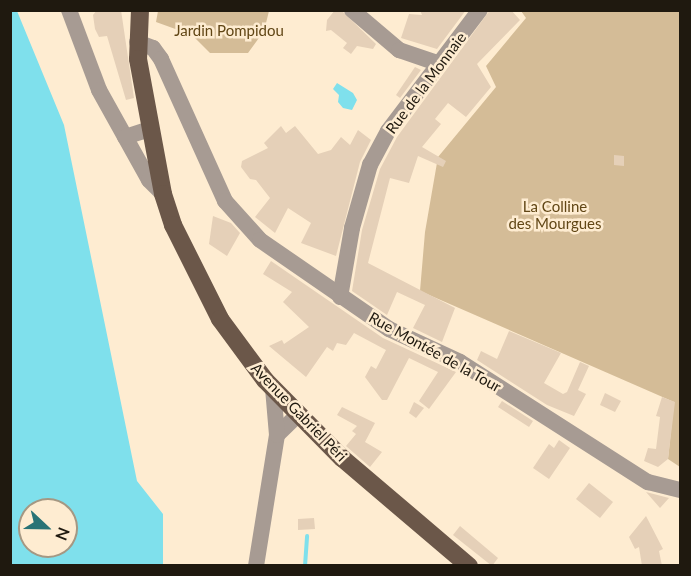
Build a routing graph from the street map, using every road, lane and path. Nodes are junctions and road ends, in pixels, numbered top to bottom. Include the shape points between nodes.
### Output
1 (69, 10) edge
2 (140, 10) edge
3 (352, 10) edge
4 (480, 10) edge
5 (137, 42) junction
6 (440, 64) junction
7 (141, 78) junction
8 (170, 82) junction
9 (149, 129) junction
10 (125, 137) junction
11 (163, 194) junction
12 (340, 297) junction
13 (273, 388) junction
14 (298, 415) junction
15 (277, 435) junction
16 (681, 490) edge
17 (256, 566) edge
18 (469, 566) edge

1 - 10 street via 82,52
2 - 5 main road, Avenue Gabriel Péri
3 - 6 street via 399,50
4 - 6 street, Rue de la Monnaie
5 - 7 main road, Avenue Gabriel Péri
5 - 8 street, Rue Montée de la Tour via 153,48
6 - 12 street, Rue de la Monnaie via 388,131 370,165 352,228
7 - 8 street
7 - 9 main road, Avenue Gabriel Péri
8 - 12 street, Rue Montée de la Tour via 225,201 261,240
9 - 10 street
9 - 11 main road, Avenue Gabriel Péri
10 - 11 street via 149,180
11 - 13 main road, Avenue Gabriel Péri via 173,225 220,319
12 - 16 street, Rue Montée de la Tour via 389,329 460,362 648,482
13 - 14 main road, Avenue Gabriel Péri
13 - 15 street
14 - 15 street
14 - 18 main road, Avenue Gabriel Péri via 342,458
15 - 17 street

